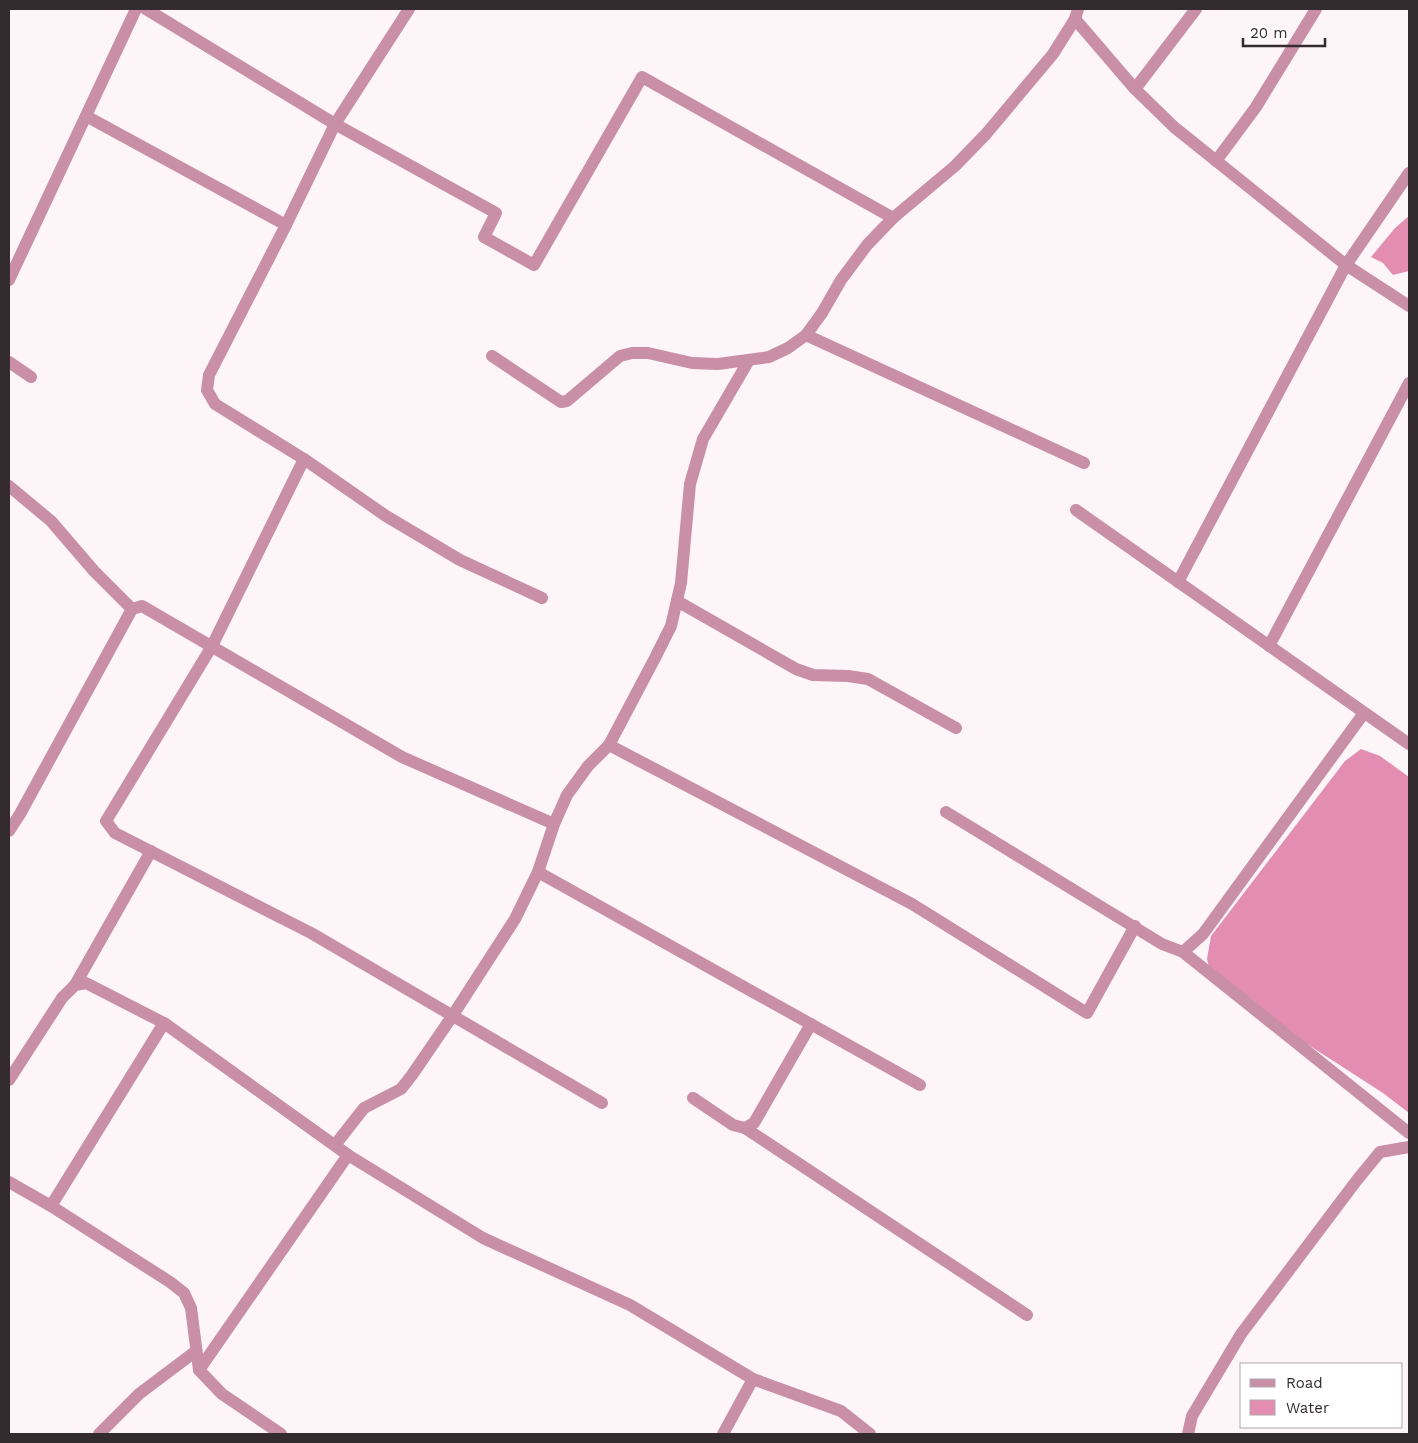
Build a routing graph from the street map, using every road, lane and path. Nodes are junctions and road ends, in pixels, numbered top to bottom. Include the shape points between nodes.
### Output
1 (136, 9) edge
2 (146, 9) edge
3 (409, 9) edge
4 (1196, 9) edge
5 (1316, 9) edge
6 (1076, 14) edge
7 (1135, 89) junction
8 (86, 116) junction
9 (335, 124) junction
10 (1216, 161) junction
11 (1409, 172) edge
12 (893, 218) junction
13 (286, 225) junction
14 (1346, 266) junction
15 (9, 280) edge
16 (1409, 306) edge
17 (806, 334) junction
18 (492, 356) dead end
19 (749, 360) junction
20 (9, 362) edge
21 (31, 377) dead end
22 (1409, 383) edge
23 (304, 459) junction
24 (1084, 463) dead end
25 (9, 486) edge
26 (1076, 510) dead end
27 (1178, 582) junction
28 (542, 598) dead end
29 (677, 601) junction
30 (132, 609) junction
31 (212, 646) junction
32 (1269, 646) junction
33 (1364, 713) junction
34 (956, 728) dead end
35 (1409, 744) edge
36 (609, 746) junction
37 (946, 812) dead end
38 (554, 824) junction
39 (9, 831) edge
40 (150, 851) junction
41 (538, 872) junction
42 (1134, 926) junction
43 (1183, 952) junction
44 (75, 985) junction
45 (452, 1015) junction
46 (164, 1023) junction
47 (811, 1024) junction
48 (9, 1080) edge
49 (920, 1085) dead end
50 (692, 1098) dead end
51 (602, 1102) dead end
52 (745, 1128) junction
53 (1409, 1133) edge
54 (335, 1145) junction
55 (1409, 1147) edge
56 (348, 1155) junction
57 (9, 1182) edge
58 (51, 1206) junction
59 (1026, 1314) dead end
60 (196, 1351) junction
61 (199, 1370) junction
62 (753, 1378) junction
63 (99, 1434) edge
64 (281, 1434) edge
65 (723, 1434) edge
66 (870, 1434) edge
67 (1188, 1434) edge

1 - 8 street
2 - 9 street
3 - 9 street
4 - 7 street
5 - 10 street via 1256,107
6 - 7 street
6 - 12 street via 1053,54 986,134 955,166
7 - 10 street
8 - 13 street
8 - 15 street
9 - 12 street via 496,214 484,237 534,265 642,77
9 - 13 street
10 - 14 street
11 - 14 street
12 - 17 street via 846,273
13 - 23 street via 210,375 207,390 215,404
14 - 16 street
14 - 27 street
17 - 19 street via 769,357
17 - 24 street
18 - 19 street via 561,402 567,401 620,356 632,353 648,353 692,363
19 - 29 street via 703,439 690,484
20 - 21 street
22 - 32 street
23 - 28 street via 386,516 460,560
23 - 31 street
25 - 30 street via 51,521
26 - 27 street
27 - 32 street
29 - 34 street via 796,669 813,675 868,679
29 - 36 street via 671,626
30 - 31 street via 142,606
30 - 39 street
31 - 38 street via 402,757
31 - 40 street via 106,821 115,833
32 - 33 street
33 - 35 street
33 - 43 street via 1203,934
36 - 38 street via 588,766 567,795
36 - 42 street via 912,904 1088,1012
37 - 42 street
38 - 41 street
40 - 44 street
40 - 45 street via 311,933
41 - 45 street via 515,919
41 - 47 street
42 - 43 street via 1162,944
43 - 53 street
44 - 46 street via 86,983
44 - 48 street via 62,998
45 - 51 street
45 - 54 street via 401,1089 364,1108
46 - 54 street
46 - 58 street
47 - 49 street
47 - 52 street via 754,1123
50 - 52 street via 733,1125
52 - 59 street
54 - 56 street
55 - 67 street via 1380,1152 1357,1180 1241,1334 1192,1416
56 - 61 street
56 - 62 street via 483,1238 630,1305
57 - 58 street
58 - 60 street via 184,1293 191,1308
60 - 61 street
60 - 63 street via 139,1394
61 - 64 street via 222,1394
62 - 65 street
62 - 66 street via 841,1411

